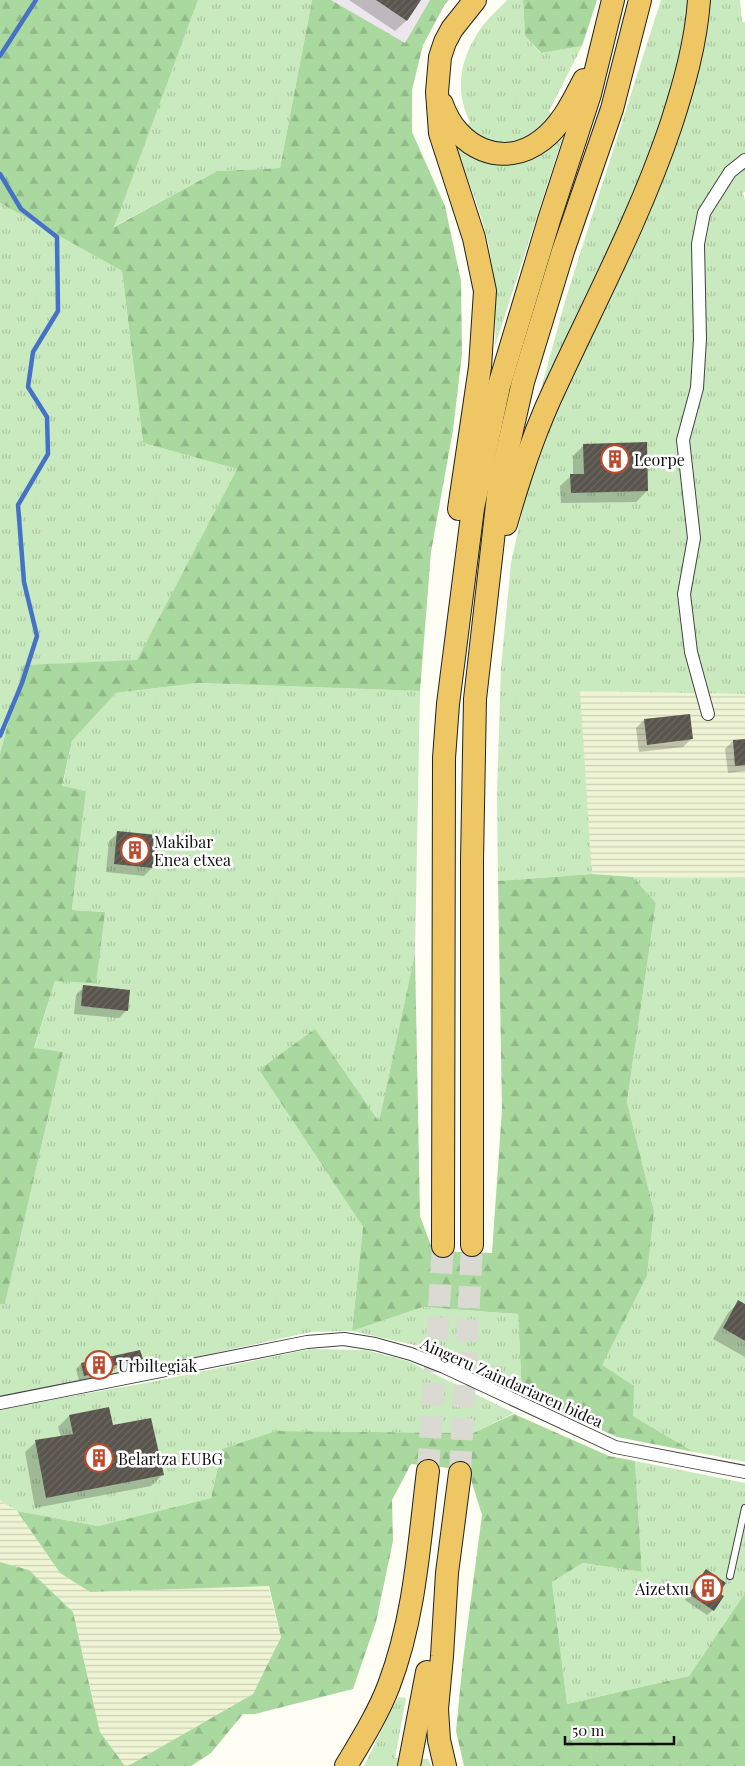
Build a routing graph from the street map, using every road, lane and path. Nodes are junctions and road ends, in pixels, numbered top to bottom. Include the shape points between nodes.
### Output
1 (475, 0) edge
2 (613, 0) edge
3 (640, 0) edge
4 (699, 0) edge
5 (602, 46) junction
6 (437, 92) junction
7 (745, 160) edge
8 (490, 575) junction
9 (448, 704) junction
10 (708, 714) dead end
11 (472, 1245) tunnel mouth
12 (443, 1246) tunnel mouth
13 (0, 1403) edge
14 (428, 1471) tunnel mouth
15 (745, 1472) edge
16 (460, 1473) tunnel mouth
17 (745, 1508) edge
18 (447, 1573) junction
19 (730, 1576) dead end
20 (368, 1729) junction
21 (333, 1766) edge
22 (346, 1766) edge
23 (409, 1766) edge
24 (445, 1766) edge

1 - 6 highway via 445,42 440,57
2 - 5 highway
3 - 8 highway via 612,109 563,251 523,382 500,487
4 - 8 highway via 698,20 682,91 665,142 645,196 526,457
5 - 6 highway via 568,111 556,127 543,140 515,153 499,154 470,144 450,124
5 - 9 highway via 499,386 473,508
6 - 9 highway via 440,133 474,238 485,291 480,367 446,611
7 - 10 street via 730,172 704,213 698,244 700,339 697,388 683,440 694,538 684,594 691,652
8 - 11 highway via 476,699 472,861
9 - 12 highway via 444,758
13 - 15 street, Aingeru Zaindariaren bidea via 307,1342 344,1339 419,1357 615,1447
14 - 20 highway via 408,1623 389,1686
16 - 18 highway
17 - 19 lane
18 - 23 highway
18 - 24 highway via 437,1708
20 - 21 highway
20 - 22 highway

